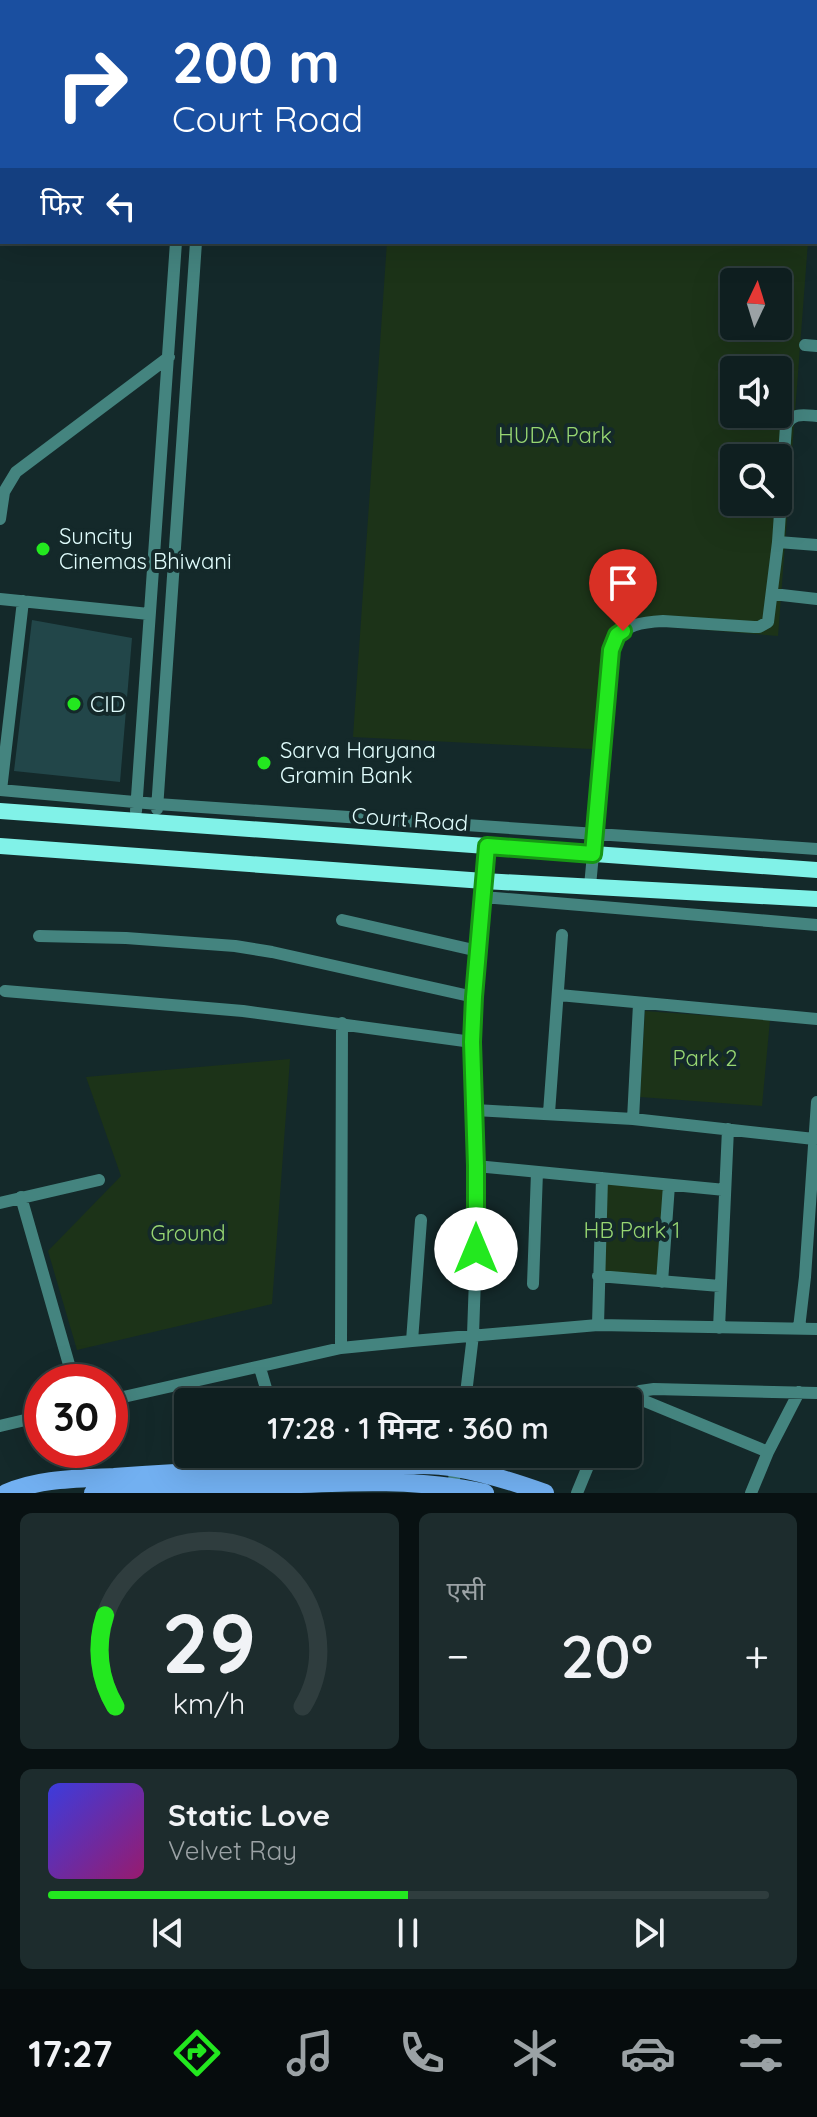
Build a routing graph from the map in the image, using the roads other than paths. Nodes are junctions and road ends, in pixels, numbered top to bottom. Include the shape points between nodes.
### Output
1 (176, 244) edge
2 (196, 244) edge
3 (169, 357) junction
4 (817, 416) edge
5 (2, 492) edge
6 (0, 519) edge
7 (778, 542) junction
8 (817, 545) edge
9 (773, 594) junction
10 (0, 599) edge
11 (817, 599) edge
12 (23, 601) junction
13 (149, 614) junction
14 (1, 790) edge
15 (136, 803) junction
16 (157, 804) junction
17 (0, 811) edge
18 (135, 822) junction
19 (156, 823) junction
20 (594, 834) junction
21 (0, 846) edge
22 (487, 846) junction
23 (817, 849) edge
24 (593, 854) junction
25 (817, 870) edge
26 (590, 886) junction
27 (484, 889) junction
28 (817, 899) edge
29 (342, 920) dead end
30 (817, 925) edge
31 (562, 935) dead end
32 (39, 936) dead end
33 (478, 951) junction
34 (5, 991) dead end
35 (559, 995) junction
36 (474, 997) junction
37 (639, 1004) junction
38 (817, 1019) edge
39 (342, 1023) junction
40 (472, 1042) junction
41 (817, 1102) edge
42 (475, 1110) junction
43 (549, 1113) junction
44 (633, 1119) junction
45 (728, 1129) junction
46 (814, 1139) junction
47 (476, 1166) junction
48 (537, 1172) junction
49 (602, 1178) junction
50 (99, 1180) dead end
51 (669, 1185) junction
52 (725, 1190) junction
53 (21, 1197) junction
54 (0, 1203) edge
55 (421, 1220) dead end
56 (598, 1276) junction
57 (811, 1277) edge
58 (662, 1282) junction
59 (533, 1284) dead end
60 (720, 1286) junction
61 (598, 1325) junction
62 (719, 1328) junction
63 (799, 1328) junction
64 (817, 1329) edge
65 (473, 1335) junction
66 (412, 1341) junction
67 (341, 1348) junction
68 (69, 1364) edge
69 (260, 1368) junction
70 (266, 1388) edge
71 (467, 1388) edge
72 (799, 1392) junction
73 (642, 1393) edge
74 (817, 1393) edge
75 (128, 1396) edge
76 (642, 1405) edge
77 (24, 1420) edge
78 (0, 1426) edge
79 (768, 1452) junction
80 (204, 1468) edge
81 (587, 1468) edge
82 (456, 1469) edge
83 (6, 1493) edge
84 (93, 1493) edge
85 (485, 1493) edge
86 (545, 1493) edge
87 (577, 1493) edge
88 (751, 1493) edge

1 - 3 street
2 - 16 street
3 - 5 street via 16,472
3 - 13 street
4 - 7 street via 797,415 786,426
5 - 6 street
7 - 8 street
7 - 9 street
9 - 11 street
9 - 20 street via 768,622 759,627 663,621 631,626 617,635 611,650
10 - 12 street
12 - 13 street
12 - 14 street
13 - 15 street
14 - 15 street
15 - 16 street
15 - 18 street
16 - 19 street
16 - 20 street
17 - 18 street, Court Road
18 - 19 street, Court Road
19 - 22 street, Court Road
20 - 23 street
20 - 24 street
21 - 27 street
22 - 24 street, Court Road
22 - 27 street
24 - 25 street, Court Road
24 - 26 street
26 - 27 street
26 - 28 street
27 - 30 street
27 - 33 street
29 - 33 street
31 - 35 street
32 - 36 street via 244,947
33 - 36 street
34 - 39 street
35 - 37 street
35 - 43 street
36 - 40 street
37 - 38 street
37 - 44 street
39 - 40 street
39 - 67 street
40 - 42 street
41 - 46 street
42 - 43 street
42 - 47 street
43 - 44 street
44 - 45 street
45 - 46 street
45 - 52 street
46 - 57 street
47 - 48 street
47 - 65 street
48 - 49 street
48 - 59 street
49 - 51 street
49 - 56 street
50 - 53 street
51 - 52 street
51 - 58 street
52 - 60 street
53 - 54 street
53 - 68 street
55 - 66 street
56 - 58 street
56 - 61 street
57 - 63 street
58 - 60 street
60 - 62 street
61 - 62 street
61 - 65 street
62 - 63 street
63 - 64 street
65 - 66 street
65 - 71 street
66 - 67 street
67 - 69 street
69 - 70 street
69 - 75 street
72 - 73 street
72 - 74 street
72 - 79 street
76 - 79 street
77 - 78 street
79 - 88 street
80 - 83 main road via 49,1481
81 - 87 street
82 - 84 main road via 421,1483
82 - 85 main road
82 - 86 main road

